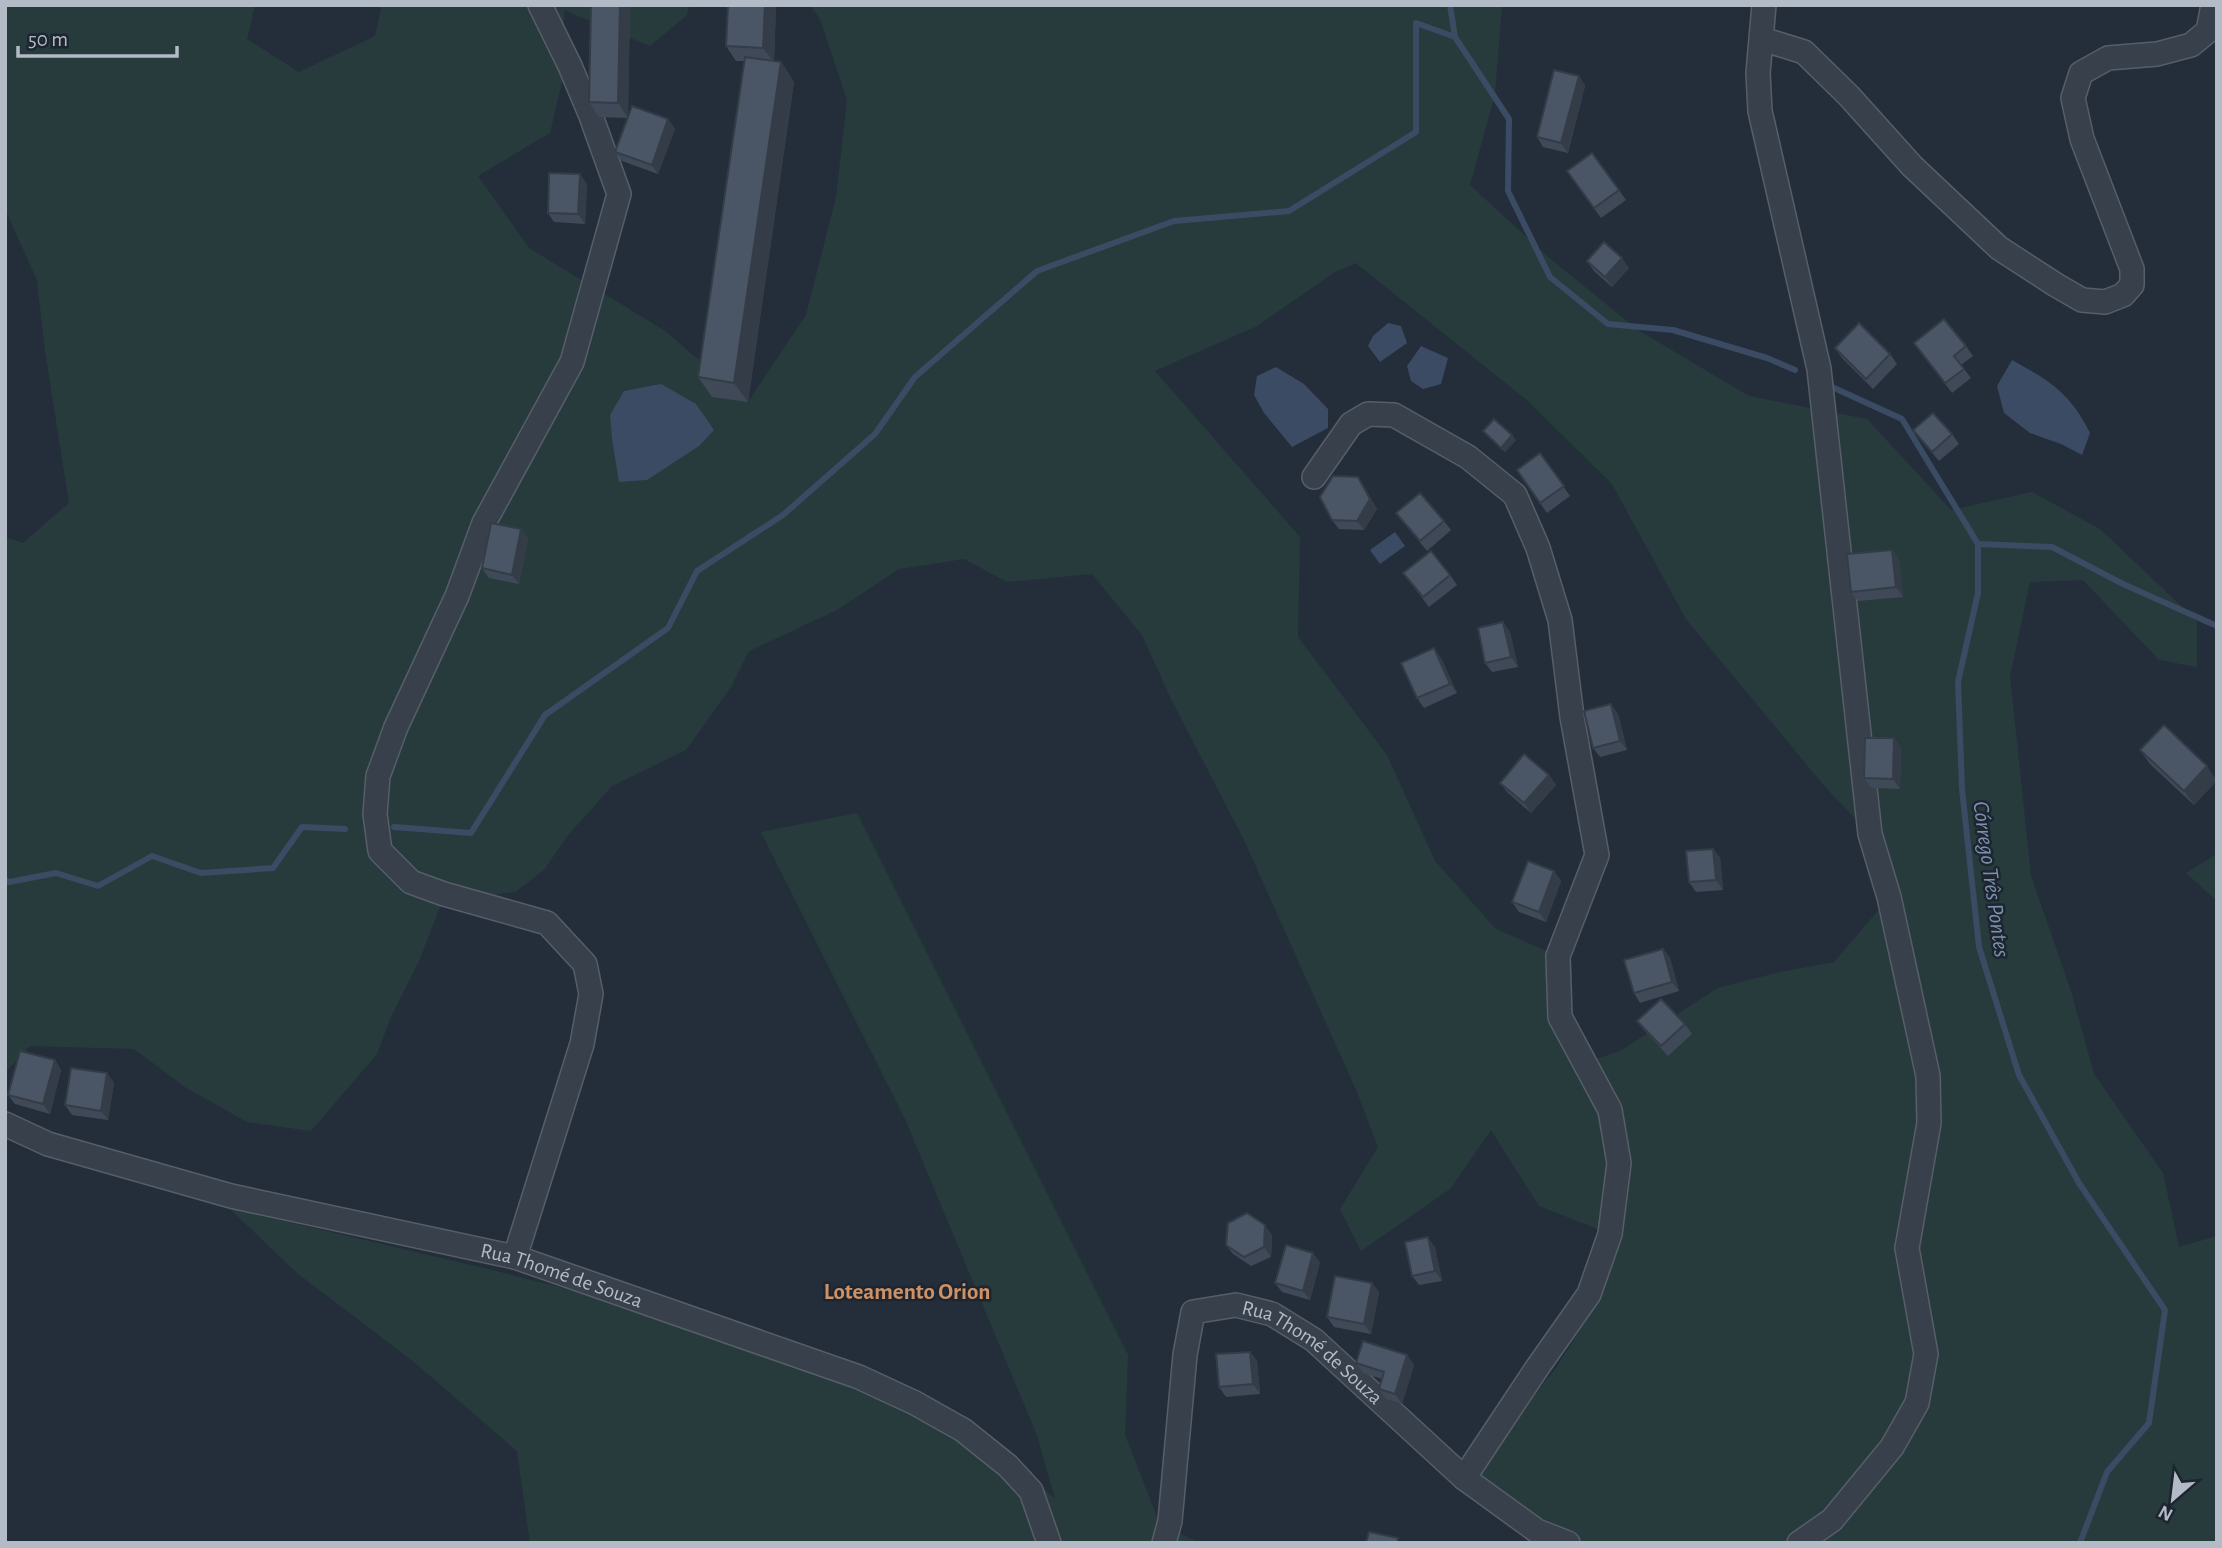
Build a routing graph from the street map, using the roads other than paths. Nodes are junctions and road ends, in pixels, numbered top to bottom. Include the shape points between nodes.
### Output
1 (540, 5) edge
2 (1764, 5) edge
3 (2213, 5) edge
4 (1762, 38) junction
5 (1314, 477) dead end
6 (5, 1124) edge
7 (515, 1257) junction
8 (1464, 1478) junction
9 (1049, 1543) edge
10 (1164, 1543) edge
11 (1568, 1543) edge
12 (1799, 1543) edge

1 - 7 street via 591,116 619,194 572,362 484,523 457,596 396,727 378,776 375,814 380,851 411,882 547,922 585,964 592,994 582,1044
2 - 4 street
3 - 4 street via 2208,32 2191,45 2158,54 2108,58 2081,74 2073,98 2082,139 2132,269 2132,285 2123,295 2105,302 2082,300 1999,247 1912,166 1804,52
4 - 12 street via 1760,111 1819,369 1870,834 1889,897 1928,1076 1929,1123 1907,1248 1926,1354 1917,1404 1892,1447 1832,1520
5 - 8 street via 1351,424 1368,414 1394,415 1468,457 1515,495 1538,548 1560,620 1597,855 1558,956 1560,1017 1610,1110 1619,1163 1610,1234 1589,1294
6 - 7 street, Rua Thomé de Souza via 48,1143 230,1196
7 - 9 street, Rua Thomé de Souza via 859,1377 915,1403 963,1430 1008,1466 1031,1491
8 - 10 street, Rua Thomé de Souza via 1314,1340 1272,1314 1236,1305 1193,1312
8 - 11 street via 1537,1531

